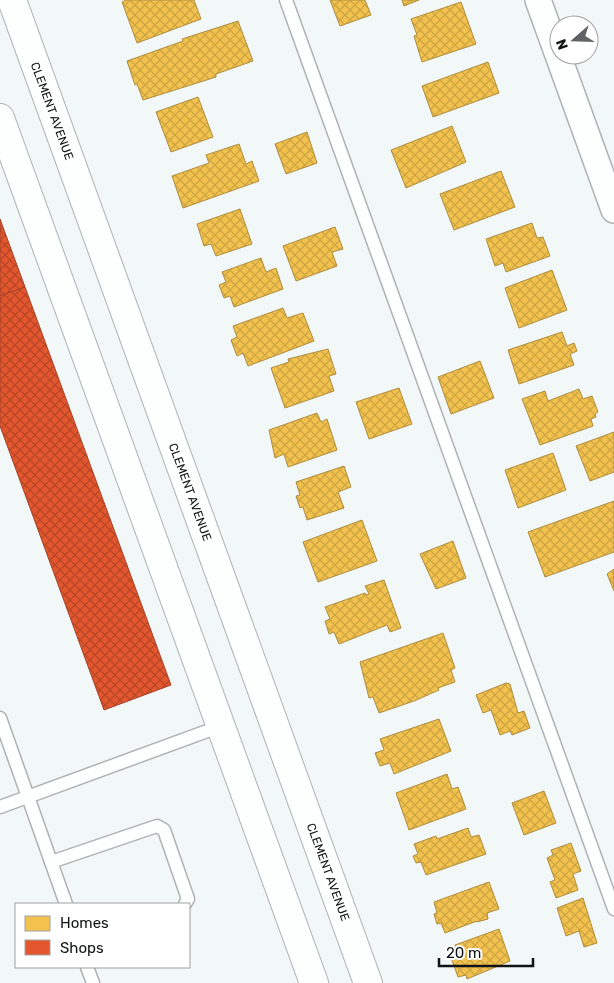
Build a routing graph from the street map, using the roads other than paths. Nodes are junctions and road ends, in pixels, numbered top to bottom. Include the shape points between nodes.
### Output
1 (12, 0) edge
2 (286, 0) edge
3 (538, 0) edge
4 (0, 118) edge
5 (614, 210) edge
6 (0, 718) edge
7 (221, 726) junction
8 (28, 798) junction
9 (0, 808) edge
10 (51, 862) junction
11 (66, 903) edge
12 (186, 903) edge
13 (614, 909) edge
14 (88, 968) edge
15 (93, 983) edge
16 (314, 983) edge
17 (368, 983) edge

1 - 17 main road, CLEMENT AVENUE
2 - 13 lane
3 - 5 street
4 - 7 main road
6 - 8 lane
7 - 8 lane
7 - 16 main road
8 - 9 lane
8 - 10 lane
10 - 11 lane
10 - 12 lane via 157,826 164,830 188,899
14 - 15 lane

